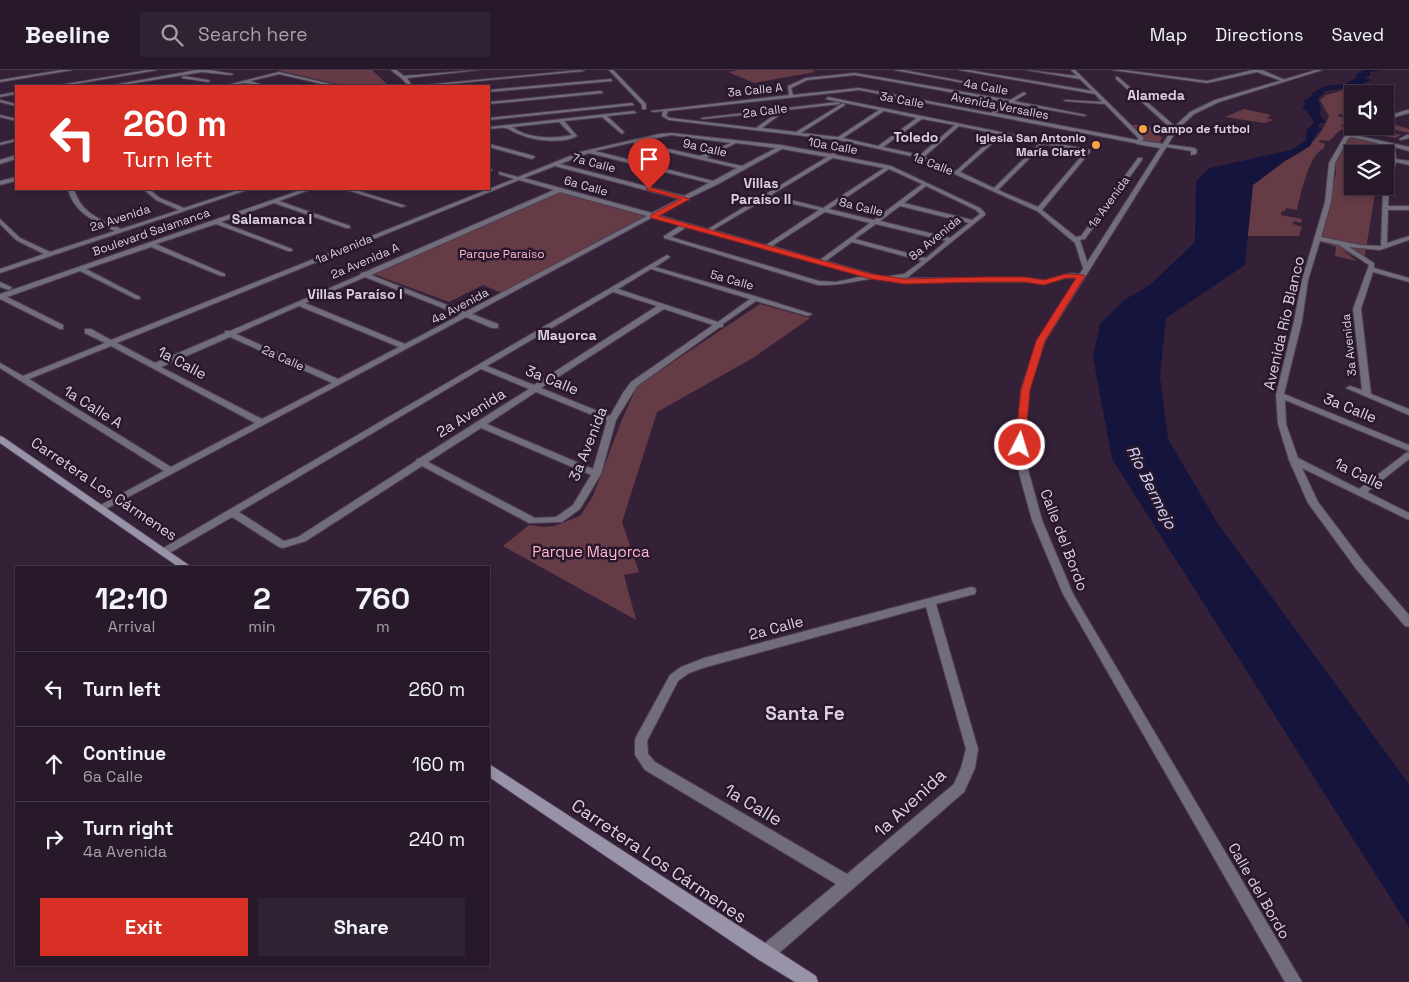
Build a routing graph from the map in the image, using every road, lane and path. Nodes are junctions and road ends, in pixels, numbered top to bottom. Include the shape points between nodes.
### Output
1 (33, 70) edge
2 (70, 70) edge
3 (115, 70) edge
4 (155, 70) edge
5 (199, 70) edge
6 (204, 70) edge
7 (393, 70) edge
8 (476, 70) edge
9 (611, 70) edge
10 (896, 70) edge
11 (961, 70) edge
12 (1028, 70) edge
13 (1073, 70) edge
14 (1114, 70) edge
15 (1257, 70) edge
16 (1320, 70) edge
17 (582, 71) edge
18 (616, 72) edge
19 (854, 72) edge
20 (127, 74) junction
21 (231, 74) dead end
22 (0, 75) edge
23 (41, 75) junction
24 (488, 75) dead end
25 (992, 75) junction
26 (88, 76) dead end
27 (172, 76) junction
28 (402, 77) junction
29 (48, 78) dead end
30 (1081, 78) junction
31 (1117, 78) dead end
32 (492, 79) junction
33 (7, 80) junction
34 (96, 80) junction
35 (208, 80) dead end
36 (611, 80) dead end
37 (1283, 80) junction
38 (0, 81) edge
39 (144, 81) junction
40 (592, 81) junction
41 (244, 82) junction
42 (975, 84) junction
43 (16, 85) edge
44 (59, 85) edge
45 (109, 85) edge
46 (118, 85) edge
47 (230, 85) edge
48 (259, 85) edge
49 (331, 85) edge
50 (410, 85) edge
51 (428, 85) edge
52 (859, 89) junction
53 (499, 90) junction
54 (490, 91) edge
55 (601, 92) junction
56 (15, 93) edge
57 (958, 93) junction
58 (1024, 93) dead end
59 (1094, 93) junction
60 (0, 96) edge
61 (791, 96) junction
62 (828, 98) dead end
63 (0, 101) edge
64 (508, 101) junction
65 (1066, 101) dead end
66 (846, 102) junction
67 (1009, 102) junction
68 (490, 103) edge
69 (1105, 103) junction
70 (15, 104) edge
71 (632, 104) dead end
72 (613, 106) junction
73 (786, 108) junction
74 (883, 109) junction
75 (666, 110) junction
76 (1409, 111) edge
77 (642, 112) junction
78 (522, 115) junction
79 (990, 115) junction
80 (1084, 115) dead end
81 (0, 116) edge
82 (512, 116) junction
83 (604, 116) junction
84 (1394, 116) edge
85 (921, 117) junction
86 (490, 119) edge
87 (15, 120) edge
88 (560, 120) junction
89 (685, 120) junction
90 (528, 124) junction
91 (959, 124) junction
92 (518, 125) junction
93 (508, 126) junction
94 (490, 128) edge
95 (758, 129) junction
96 (1175, 129) junction
97 (798, 133) junction
98 (1002, 133) junction
99 (622, 134) dead end
100 (671, 134) joint
101 (1353, 136) joint
102 (1409, 136) edge
103 (839, 139) junction
104 (1401, 139) dead end
105 (15, 140) edge
106 (1044, 141) junction
107 (633, 142) junction
108 (736, 142) junction
109 (1379, 142) junction
110 (1137, 143) junction
111 (0, 144) edge
112 (1385, 145) edge
113 (490, 146) edge
114 (781, 147) junction
115 (880, 147) junction
116 (1165, 147) junction
117 (1409, 148) edge
118 (588, 152) junction
119 (1193, 154) dead end
120 (834, 155) junction
121 (15, 157) edge
122 (532, 157) dead end
123 (921, 157) junction
124 (701, 158) junction
125 (1140, 159) dead end
126 (1394, 160) edge
127 (0, 162) edge
128 (1409, 163) edge
129 (554, 164) junction
130 (889, 167) junction
131 (744, 168) junction
132 (957, 172) junction
133 (501, 173) dead end
134 (517, 178) junction
135 (3, 182) edge
136 (716, 183) junction
137 (926, 184) junction
138 (490, 189) edge
139 (71, 190) edge
140 (147, 190) edge
141 (239, 190) edge
142 (291, 190) edge
143 (306, 190) edge
144 (351, 190) edge
145 (487, 190) edge
146 (559, 190) junction
147 (995, 190) junction
148 (0, 191) edge
149 (1386, 195) edge
150 (766, 196) junction
151 (267, 198) junction
152 (687, 199) junction
153 (274, 201) junction
154 (899, 204) junction
155 (403, 206) dead end
156 (1386, 208) junction
157 (1409, 208) edge
158 (184, 210) junction
159 (824, 210) junction
160 (1039, 210) junction
161 (982, 212) joint
162 (653, 216) junction
163 (208, 219) junction
164 (0, 220) edge
165 (216, 222) junction
166 (875, 222) junction
167 (973, 222) junction
168 (686, 225) junction
169 (348, 227) dead end
170 (120, 231) junction
171 (708, 231) junction
172 (1409, 238) edge
173 (1075, 239) junction
174 (1319, 239) junction
175 (850, 240) junction
176 (950, 240) junction
177 (144, 241) junction
178 (151, 244) junction
179 (1342, 245) junction
180 (1384, 246) junction
181 (768, 247) junction
182 (290, 250) dead end
183 (49, 254) junction
184 (667, 257) dead end
185 (927, 260) junction
186 (821, 262) junction
187 (78, 267) junction
188 (650, 267) junction
189 (1372, 267) junction
190 (0, 271) edge
191 (1084, 272) junction
192 (363, 274) junction
193 (223, 275) dead end
194 (871, 276) junction
195 (894, 279) junction
196 (1409, 280) edge
197 (0, 284) edge
198 (9, 288) junction
199 (612, 289) junction
200 (0, 295) edge
201 (138, 298) dead end
202 (756, 298) junction
203 (298, 303) junction
204 (663, 306) junction
205 (808, 314) dead end
206 (467, 315) junction
207 (720, 325) junction
208 (495, 326) dead end
209 (60, 327) dead end
210 (88, 331) dead end
211 (228, 334) junction
212 (110, 343) junction
213 (406, 347) junction
214 (0, 365) edge
215 (480, 366) junction
216 (154, 367) junction
217 (22, 379) junction
218 (338, 383) junction
219 (535, 388) junction
220 (1350, 388) dead end
221 (1280, 395) junction
222 (1367, 395) junction
223 (1409, 412) edge
224 (612, 420) junction
225 (262, 423) junction
226 (480, 424) junction
227 (0, 439) edge
228 (1409, 448) edge
229 (1409, 455) edge
230 (1294, 460) junction
231 (420, 462) junction
232 (171, 471) junction
233 (596, 474) junction
234 (1360, 493) junction
235 (102, 508) junction
236 (232, 512) junction
237 (1409, 517) edge
238 (164, 552) junction
239 (185, 566) edge
240 (971, 591) dead end
241 (930, 602) junction
242 (1409, 623) edge
243 (642, 755) joint
244 (490, 771) edge
245 (848, 883) junction
246 (765, 954) junction
247 (810, 982) edge
248 (1294, 982) edge

1 - 23 street
2 - 23 street
3 - 20 street
4 - 20 street
4 - 27 street
5 - 6 street
5 - 21 street
5 - 27 street
7 - 28 street
8 - 28 street
9 - 18 street
10 - 42 street
11 - 25 street
12 - 30 street
13 - 30 street
14 - 15 street via 1213,82
15 - 37 street
16 - 37 street, Calle del Bordo
17 - 32 street
17 - 40 street
18 - 77 street via 644,105
19 - 52 street
19 - 57 street, 4a Calle
19 - 61 street, 4a Calle via 806,79 789,87
20 - 34 street
20 - 39 street
22 - 33 street
23 - 29 street
23 - 33 street
24 - 32 street
25 - 42 street
25 - 59 street
26 - 34 street
27 - 35 street
27 - 39 street
28 - 50 street
30 - 59 street
31 - 96 street
32 - 51 street
32 - 53 street
33 - 38 street
33 - 43 street
34 - 44 street
34 - 45 street
36 - 40 street
37 - 96 street, Calle del Bordo via 1203,106
39 - 46 street
40 - 53 street
40 - 55 street
41 - 47 street
41 - 48 street
41 - 49 street via 279,73
42 - 57 street
52 - 61 street, 3a Calle A
52 - 79 street, Avenida Versalles
53 - 54 street
53 - 64 street
55 - 64 street
55 - 72 street
56 - 60 street
57 - 67 street, 4a Calle
58 - 67 street
59 - 69 street
61 - 75 street, 3a Calle A
62 - 66 street, 3a Calle
63 - 70 street
64 - 68 street
64 - 78 street
64 - 82 street
65 - 69 street
66 - 73 street, 2a Calle
66 - 74 street, 3a Calle
66 - 97 street
67 - 79 street
67 - 80 street, 4a Calle
69 - 110 street via 1142,139
71 - 72 street
72 - 78 street
73 - 89 street, 2a Calle
73 - 95 street
74 - 85 street, 3a Calle
74 - 103 street
75 - 77 street, 3a Calle A
75 - 89 street via 665,118
76 - 84 street
77 - 83 street
78 - 82 street
78 - 90 street
79 - 110 street, Avenida Versalles
81 - 87 street
82 - 86 street
82 - 92 street
83 - 88 street
83 - 99 street
85 - 91 street, 3a Calle
85 - 115 street
88 - 90 street
88 - 93 street via 574,136 549,140
89 - 95 street, 1a Calle
90 - 92 street
91 - 98 street, 3a Calle
91 - 123 street
92 - 93 street
93 - 94 street
95 - 97 street, 1a Calle
96 - 116 street, Calle del Bordo
97 - 103 street, 1a Calle
98 - 106 street, 3a Calle
98 - 132 street
100 - 107 street, 1a Avenida
100 - 108 street, 10a Calle
101 - 109 street
101 - 174 street, Avenida Río Blanco via 1346,138 1332,164 1328,202
102 - 104 street
103 - 115 street, 1a Calle
105 - 111 street
106 - 147 street
106 - 160 street, 3a Calle via 1088,151
107 - 118 street, 1a Avenida
107 - 124 street, 9a Calle
108 - 114 street, 10a Calle
108 - 124 street
109 - 112 street
109 - 117 street
110 - 116 street, Avenida Versalles
113 - 122 street
114 - 120 street, 10a Calle
114 - 131 street, 4a Avenida
115 - 123 street, 1a Calle
116 - 119 street, Avenida Versalles via 1194,150
116 - 191 street, Calle del Bordo
118 - 129 street, 1a Avenida
118 - 136 street
120 - 130 street, 10a Calle
120 - 150 street
121 - 127 street
123 - 132 street, 1a Calle
124 - 131 street, 9a Calle
125 - 173 street, 1a Avenida via 1083,238
126 - 128 street
129 - 134 street, 1a Avenida
129 - 152 street, 7a Calle
130 - 137 street, 10a Calle
130 - 159 street
131 - 136 street, 4a Avenida
132 - 147 street, 1a Calle
133 - 134 street, 6a Calle
134 - 138 street, 1a Avenida
134 - 146 street, 6a Calle
135 - 148 street
136 - 152 street, 4a Avenida
137 - 154 street
137 - 161 street, 10a Calle
139 - 170 street via 80,209
140 - 158 street via 158,199
141 - 158 street, 2a Avenida
142 - 151 street, Boulevard Salamanca
143 - 153 street, Boulevard Salamanca
144 - 155 street
145 - 212 street, 1a Avenida
146 - 162 street, 6a Calle
146 - 192 street, 2a Avenida A
147 - 160 street, 1a Calle
149 - 156 street
150 - 159 street, 8a Calle
150 - 171 street
151 - 153 street
151 - 163 street, Boulevard Salamanca
152 - 162 street, 4a Avenida
153 - 165 street, Boulevard Salamanca
153 - 169 street
154 - 166 street
154 - 167 street
156 - 157 street
156 - 180 street
158 - 170 street, 2a Avenida
159 - 166 street, 8a Calle
159 - 181 street
160 - 173 street, 1a Calle
161 - 167 street, 8a Avenida
162 - 168 street, 6a Calle
162 - 206 street, 4a Avenida
163 - 165 street
163 - 177 street, Boulevard Salamanca
164 - 183 street via 18,240
165 - 178 street, Boulevard Salamanca
165 - 182 street
166 - 175 street
166 - 176 street, 8a Calle
167 - 176 street, 8a Avenida
168 - 171 street, 6a Calle
168 - 194 street, 5a Calle via 666,237 818,283 836,284
170 - 183 street, 2a Avenida
171 - 181 street, 6a Calle
172 - 180 street
173 - 191 street, 1a Calle
174 - 179 street
174 - 221 street, Avenida Río Blanco via 1305,280
175 - 185 street
175 - 186 street
176 - 185 street, 8a Avenida
177 - 178 street
177 - 187 street, Boulevard Salamanca
178 - 187 street, Boulevard Salamanca
178 - 193 street
179 - 180 street via 1360,248
179 - 189 street
181 - 186 street, 6a Calle
183 - 190 street, 2a Avenida
184 - 188 street
185 - 195 street, 8a Avenida via 906,276
186 - 194 street, 6a Calle
187 - 198 street, Boulevard Salamanca
187 - 200 street, Boulevard Salamanca
187 - 201 street
188 - 199 street
188 - 202 street, 5a Calle
189 - 196 street
189 - 222 street, 3a Avenida via 1357,310
191 - 195 street, 6a Calle via 1044,282
191 - 248 street, Calle del Bordo via 1041,341 1026,390 1020,445 1037,520 1068,594
192 - 203 street, 2a Avenida A
192 - 206 street
194 - 195 street, 6a Calle
197 - 198 street
198 - 200 street, Boulevard Salamanca
199 - 204 street
199 - 215 street
200 - 209 street
202 - 205 street, 5a Calle
202 - 207 street, 3a Avenida
203 - 211 street, 2a Avenida A
203 - 213 street
204 - 207 street
204 - 219 street, 2a Avenida
206 - 208 street
206 - 213 street, 4a Avenida
207 - 224 street, 3a Avenida via 634,384
210 - 212 street, 1a Calle
211 - 216 street, 2a Avenida A
211 - 218 street, 2a Calle
212 - 216 street, 1a Calle
212 - 217 street, 1a Avenida
213 - 218 street, 4a Avenida
214 - 217 street, 1a Calle A
215 - 219 street, 3a Calle
215 - 236 street
216 - 225 street, 1a Calle
217 - 232 street, 1a Calle A
218 - 225 street, 4a Avenida
219 - 224 street, 3a Calle
219 - 226 street, 2a Avenida
220 - 222 street
221 - 228 street, 3a Calle
221 - 230 street, Avenida Río Blanco via 1282,424
222 - 223 street
224 - 233 street, 3a Avenida
225 - 232 street, 4a Avenida
226 - 231 street, 2a Avenida
226 - 233 street
227 - 235 main road, Carretera Los Cármenes
229 - 234 street
230 - 234 street, 1a Calle
230 - 242 street, Avenida Río Blanco via 1312,503
231 - 233 street, 3a Avenida via 533,522 558,520 570,513
231 - 236 street, 2a Avenida via 292,543 283,544
232 - 235 street, 4a Avenida
234 - 237 street, 1a Calle
235 - 238 main road, Carretera Los Cármenes
236 - 238 street
238 - 239 main road, Carretera Los Cármenes
240 - 241 street, 2a Calle
241 - 243 street, 2a Calle via 685,670 674,678 641,741
241 - 245 street, 1a Avenida via 972,749 968,768 959,788
243 - 245 street, 1a Calle via 650,766
244 - 246 main road, Carretera Los Cármenes
245 - 246 street, 1a Avenida
246 - 247 main road, Carretera Los Cármenes

